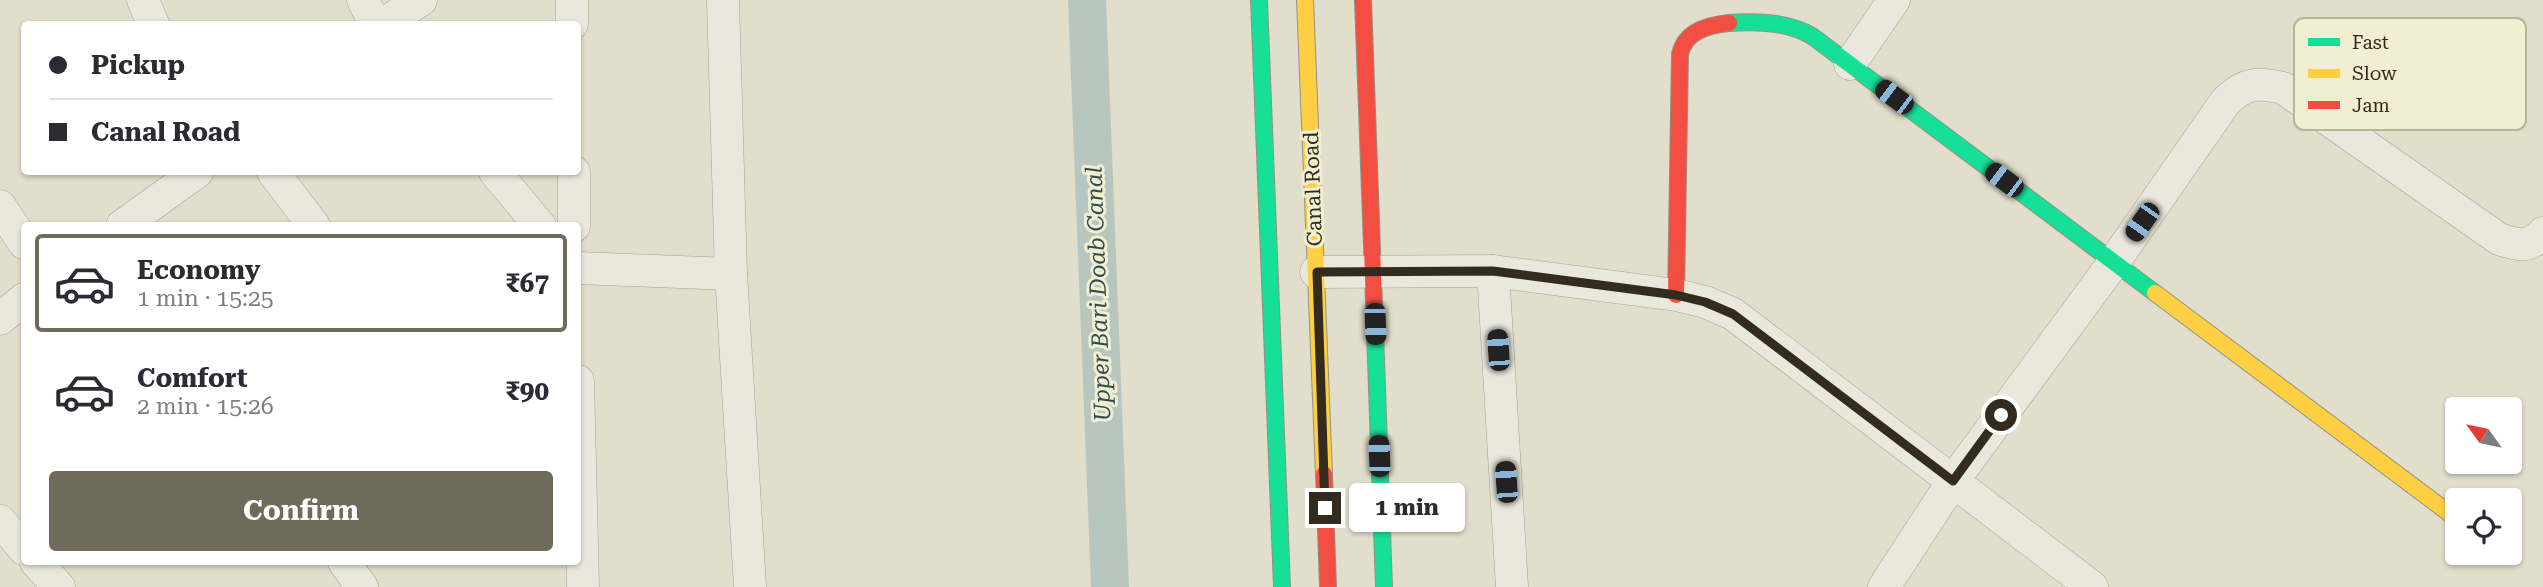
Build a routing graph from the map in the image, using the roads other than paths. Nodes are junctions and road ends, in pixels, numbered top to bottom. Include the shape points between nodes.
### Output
1 (143, 0) edge
2 (363, 0) edge
3 (421, 0) edge
4 (572, 0) edge
5 (723, 0) edge
6 (1259, 0) edge
7 (1305, 0) edge
8 (1363, 0) edge
9 (1894, 0) edge
10 (152, 21) edge
11 (374, 21) edge
12 (388, 21) edge
13 (572, 21) edge
14 (1850, 64) junction
15 (2294, 96) edge
16 (2343, 130) edge
17 (193, 175) edge
18 (276, 175) edge
19 (498, 175) edge
20 (574, 175) edge
21 (0, 206) edge
22 (128, 222) edge
23 (311, 222) edge
24 (537, 222) edge
25 (574, 222) edge
26 (21, 238) edge
27 (2530, 239) edge
28 (2114, 262) junction
29 (2543, 264) edge
30 (581, 268) edge
31 (1493, 271) junction
32 (1317, 272) junction
33 (1373, 272) junction
34 (731, 274) junction
35 (1676, 295) junction
36 (21, 302) edge
37 (0, 319) edge
38 (1953, 481) junction
39 (2445, 510) edge
40 (0, 521) edge
41 (21, 545) edge
42 (39, 565) edge
43 (346, 565) edge
44 (59, 587) edge
45 (362, 587) edge
46 (750, 587) edge
47 (1282, 587) edge
48 (1328, 587) edge
49 (1384, 587) edge
50 (1512, 587) edge
51 (1884, 587) edge
52 (2092, 587) edge

1 - 10 street
2 - 11 street
3 - 12 street
4 - 13 street
5 - 34 street
6 - 47 street
7 - 32 street, Canal Road
8 - 33 street
9 - 14 street
14 - 28 street
14 - 35 street via 1800,30 1757,22 1711,26 1693,33 1682,44
15 - 28 street via 2264,84 2239,88
16 - 27 street via 2499,239
17 - 22 street
18 - 23 street
19 - 24 street
20 - 25 street
21 - 26 street
27 - 29 street
28 - 38 street
28 - 39 street
30 - 34 street
31 - 33 street
31 - 35 street
31 - 50 street
32 - 33 street
32 - 48 street, Canal Road
33 - 49 street
34 - 46 street
35 - 38 street via 1733,314
36 - 37 street
38 - 51 street
38 - 52 street
40 - 41 street
42 - 44 street
43 - 45 street

